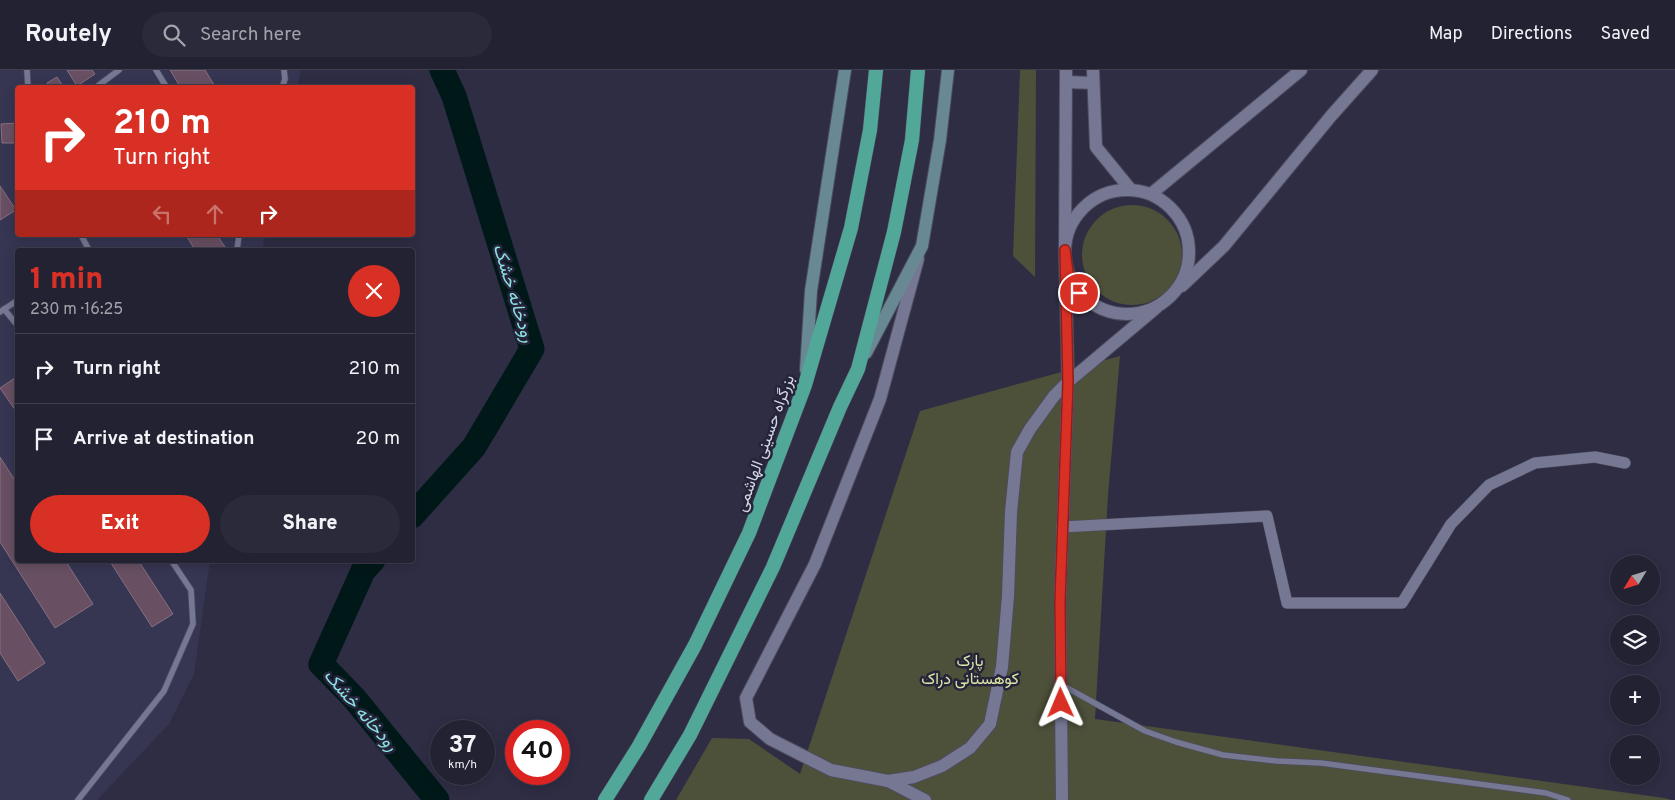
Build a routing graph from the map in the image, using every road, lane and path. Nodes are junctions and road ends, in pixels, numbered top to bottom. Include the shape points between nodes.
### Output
1 (27, 70) edge
2 (119, 70) edge
3 (156, 70) edge
4 (284, 70) edge
5 (845, 70) edge
6 (876, 70) edge
7 (918, 70) edge
8 (948, 70) edge
9 (1301, 70) edge
10 (1372, 70) edge
11 (1066, 76) edge
12 (1093, 76) edge
13 (28, 85) edge
14 (99, 85) edge
15 (165, 85) edge
16 (283, 85) edge
17 (1132, 190) junction
18 (1151, 194) junction
19 (922, 246) junction
20 (1065, 250) junction
21 (1174, 295) junction
22 (15, 302) edge
23 (1156, 308) junction
24 (2, 310) edge
25 (15, 323) edge
26 (858, 369) junction
27 (1068, 382) junction
28 (805, 386) junction
29 (1625, 463) dead end
30 (1062, 527) junction
31 (174, 563) edge
32 (1061, 684) junction
33 (888, 781) junction
34 (78, 800) edge
35 (605, 800) edge
36 (651, 800) edge
37 (925, 800) edge
38 (1062, 800) edge
39 (1568, 800) edge

1 - 13 lane
2 - 14 lane
3 - 15 lane
4 - 16 lane
5 - 28 main road via 811,291
6 - 28 highway, بزرگراه حسینی الهاشمی via 870,130 851,228
7 - 26 highway via 912,140 894,232
8 - 19 main road
9 - 18 street
10 - 21 street via 1224,246
11 - 12 street
11 - 20 street
12 - 17 street via 1096,146
17 - 18 street
17 - 20 street via 1103,195 1079,212 1069,230
18 - 21 street via 1168,204 1181,219 1188,238 1190,258 1185,277
19 - 26 main road
19 - 33 street via 880,398 815,564 746,698 750,722 770,739 831,770
20 - 23 street via 1068,272 1079,293 1094,305 1115,313 1136,314
20 - 27 street
21 - 23 street
22 - 24 lane
23 - 27 street
24 - 25 lane
26 - 36 highway via 773,567 690,735
27 - 30 street
27 - 33 street via 1040,414 1017,452 1002,658 990,724 970,748 942,766 914,777
28 - 35 highway, بزرگراه حسینی الهاشمی via 749,533 695,645
29 - 30 street via 1595,457 1535,464 1489,485 1451,524 1402,602 1287,603 1267,516
30 - 32 street
31 - 34 lane via 191,590 193,624 164,691
32 - 38 street
32 - 39 lane via 1145,731 1224,755 1331,764 1546,793
33 - 37 street

